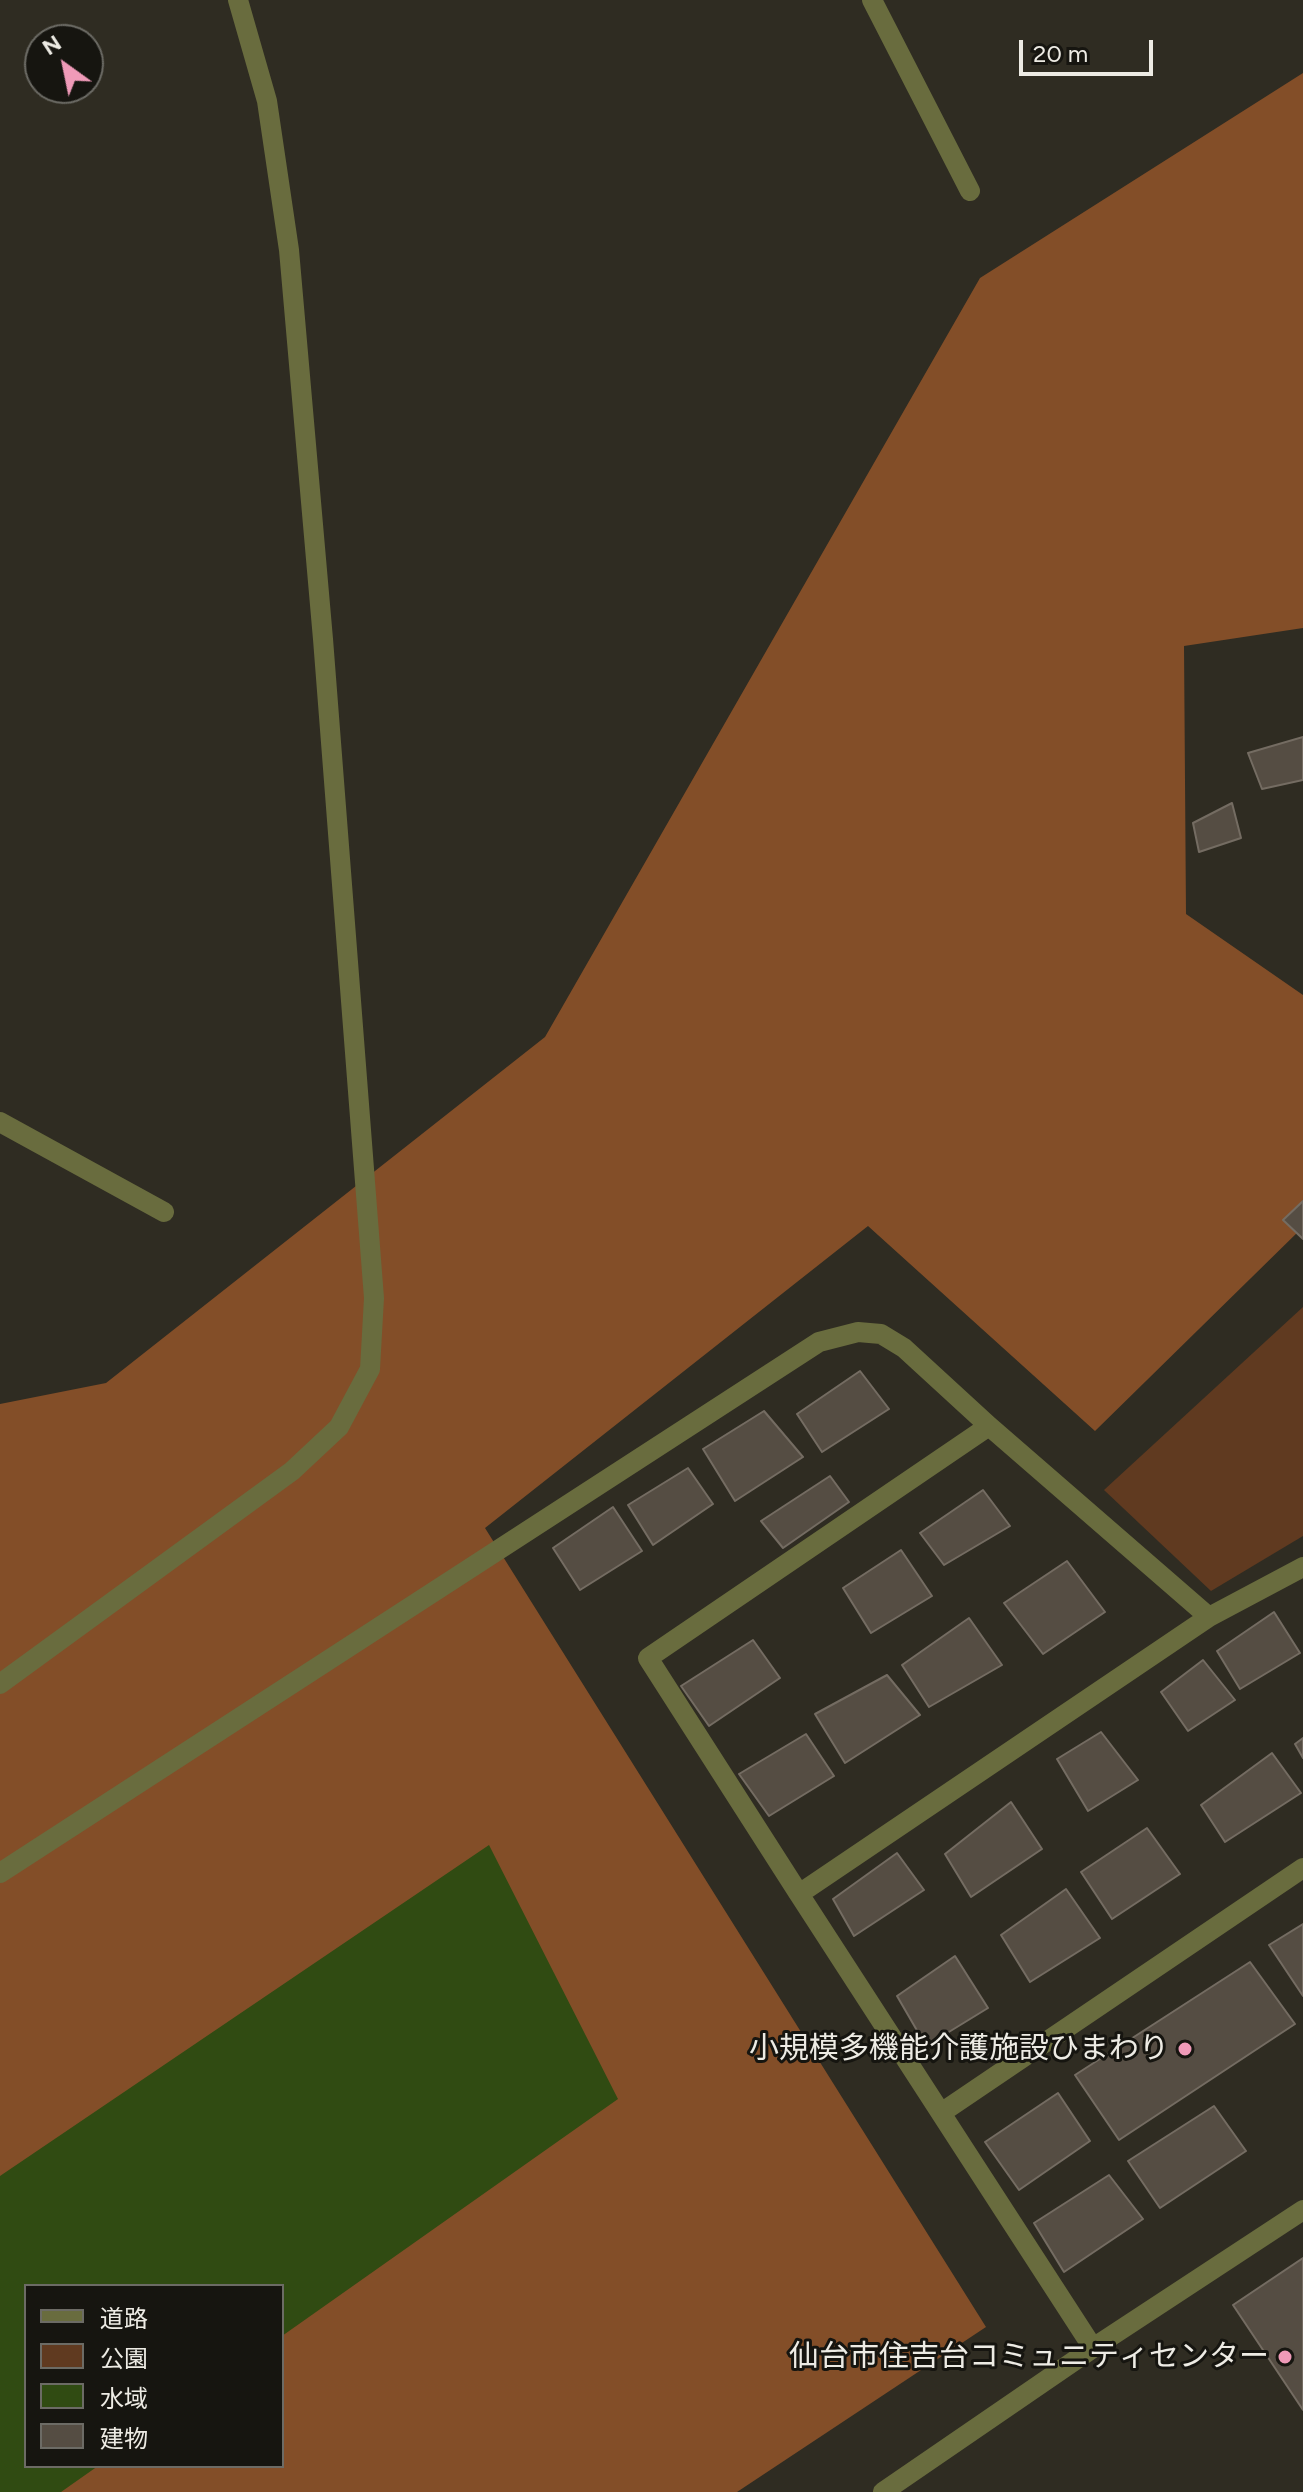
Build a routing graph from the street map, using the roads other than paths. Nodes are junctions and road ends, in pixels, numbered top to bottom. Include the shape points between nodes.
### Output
1 (238, 0) edge
2 (872, 0) edge
3 (970, 191) dead end
4 (0, 1122) edge
5 (164, 1212) dead end
6 (989, 1426) junction
7 (1303, 1567) edge
8 (1209, 1617) junction
9 (0, 1684) edge
10 (1303, 1868) edge
11 (0, 1873) edge
12 (799, 1894) junction
13 (941, 2113) junction
14 (1303, 2210) edge
15 (1093, 2348) junction
16 (883, 2492) edge

1 - 9 street via 267,101 289,250 374,1298 370,1369 339,1427 292,1471
2 - 3 street
4 - 5 street
6 - 8 street
6 - 11 street via 904,1348 881,1334 858,1332 819,1342
6 - 12 street via 648,1658
7 - 8 street
8 - 12 street
10 - 13 street
12 - 13 street
13 - 15 street
14 - 15 street
15 - 16 street

